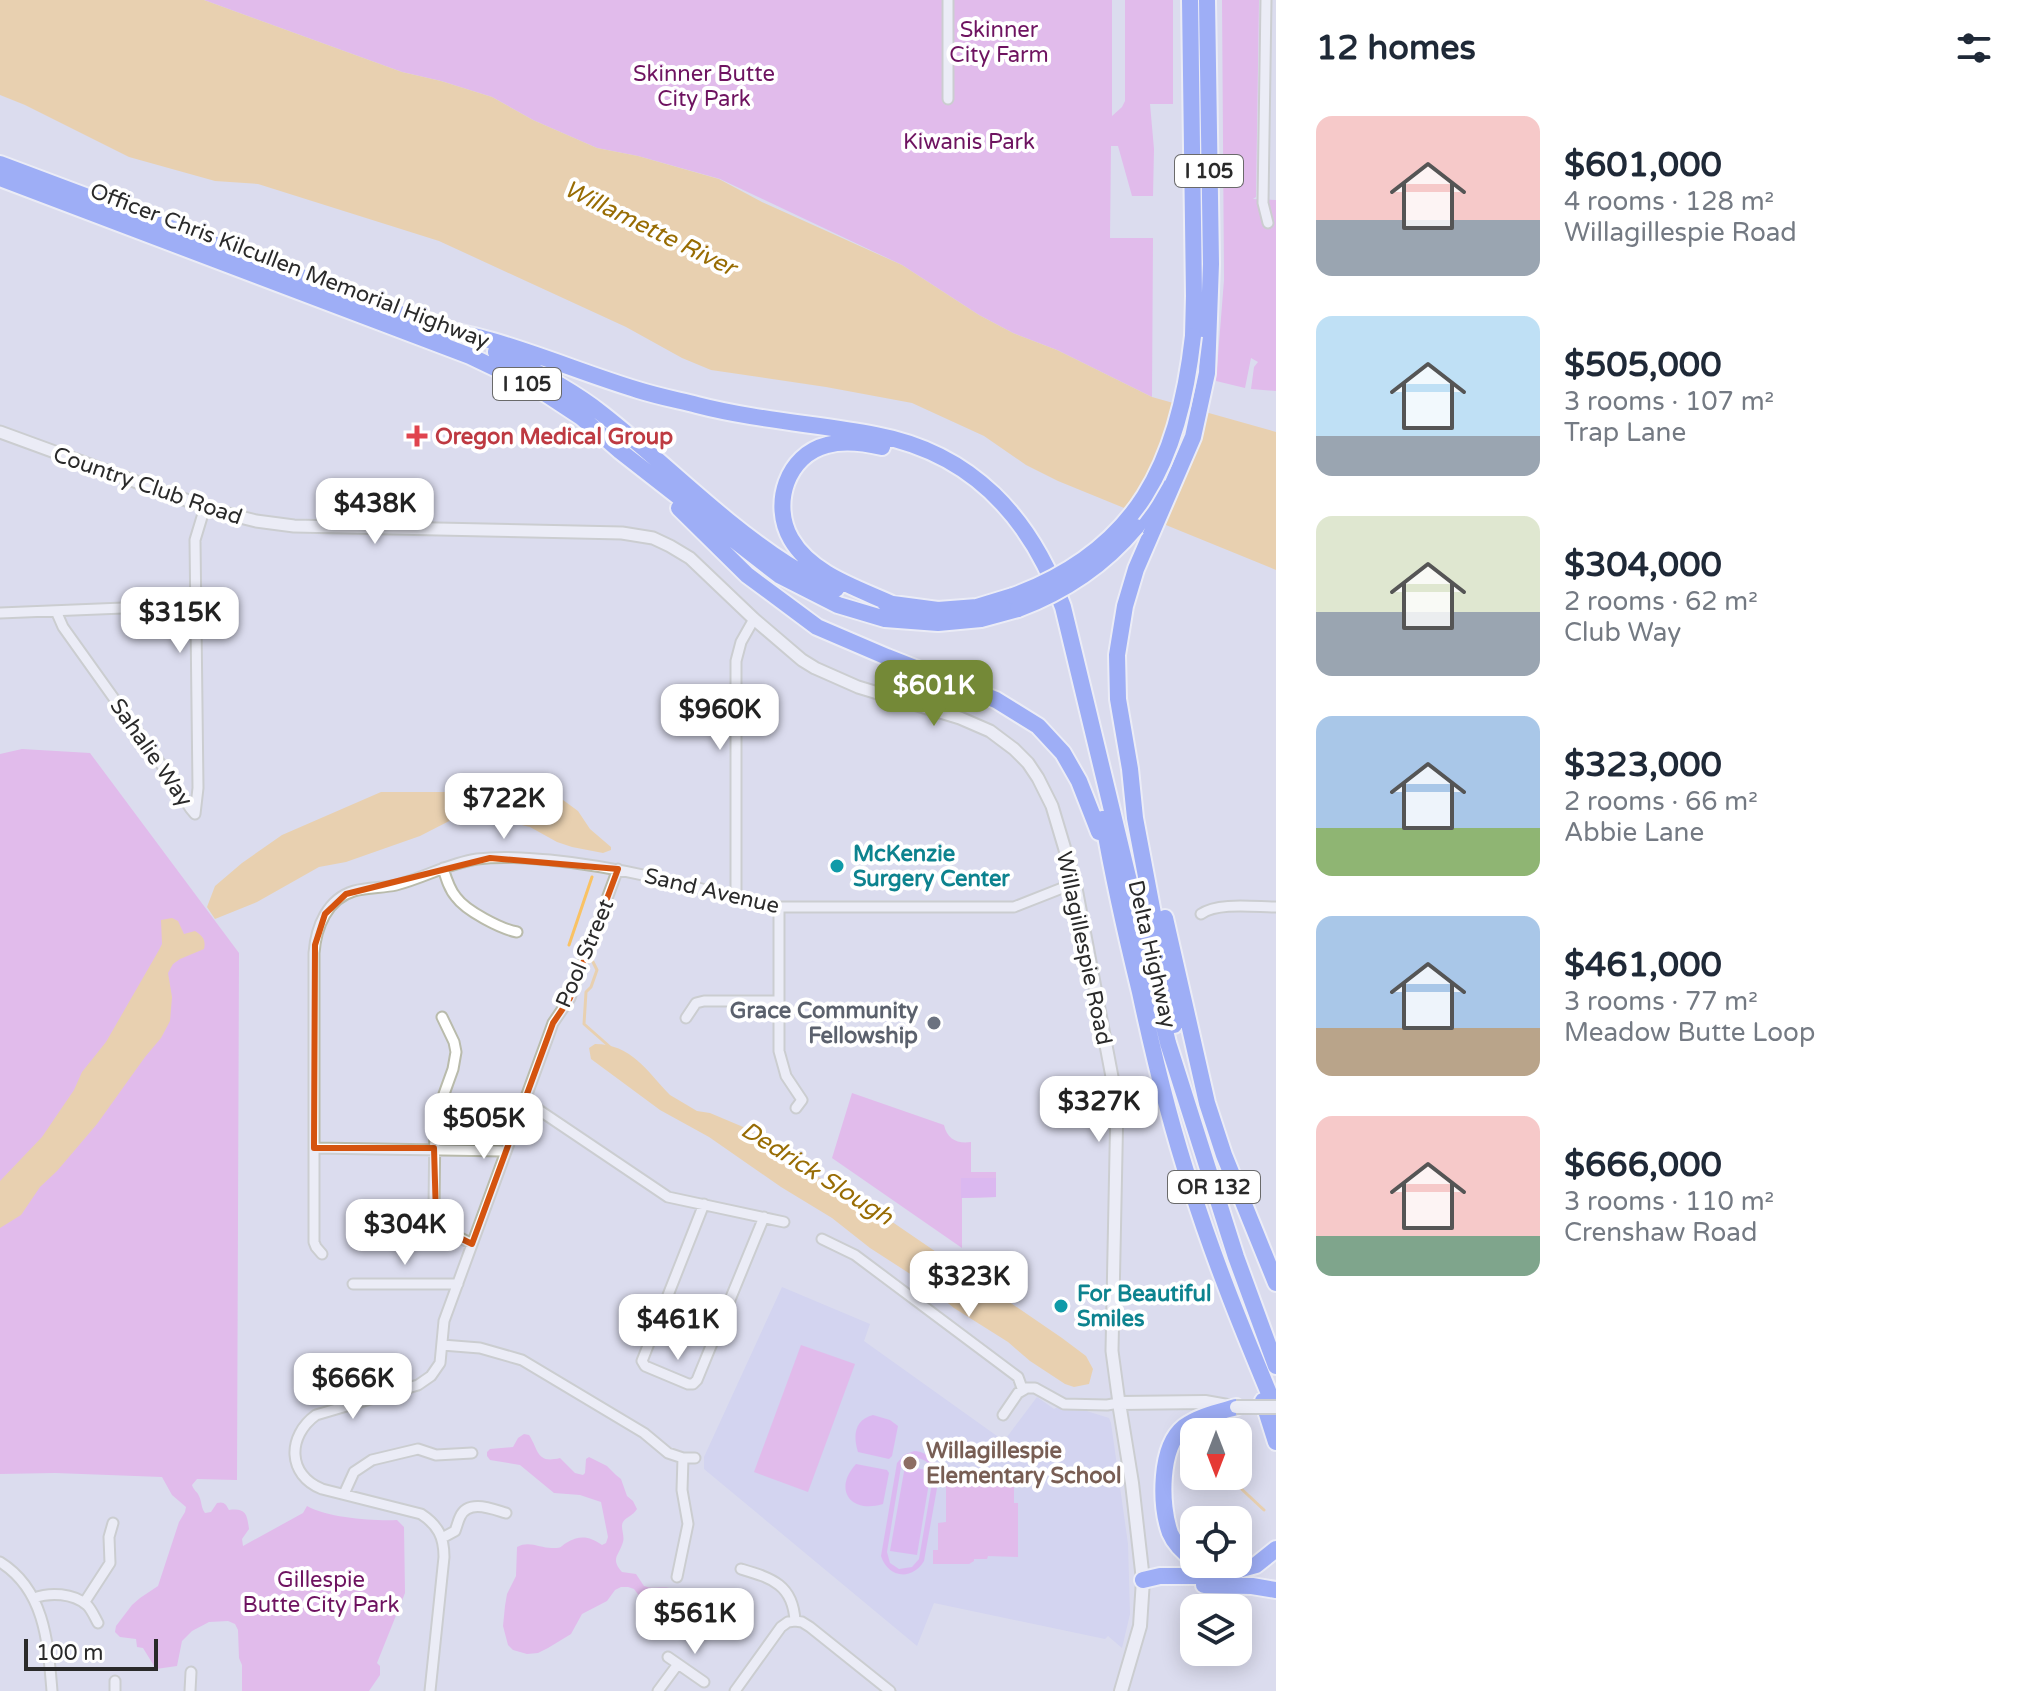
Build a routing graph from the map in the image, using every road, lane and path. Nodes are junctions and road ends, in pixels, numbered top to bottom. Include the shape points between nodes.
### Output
1 (948, 0) edge
2 (1190, 0) edge
3 (1207, 0) edge
4 (1266, 0) edge
5 (1271, 20) edge
6 (948, 99) dead end
7 (0, 163) edge
8 (0, 178) edge
9 (1268, 223) dead end
10 (441, 329) junction
11 (1200, 339) junction
12 (0, 432) edge
13 (620, 451) junction
14 (205, 507) junction
15 (1015, 603) junction
16 (892, 604) junction
17 (197, 605) junction
18 (56, 611) junction
19 (0, 613) edge
20 (754, 619) junction
21 (1130, 769) junction
22 (443, 868) junction
23 (618, 869) junction
24 (1112, 871) junction
25 (1075, 883) junction
26 (736, 898) junction
27 (779, 907) junction
28 (1276, 907) edge
29 (1201, 914) dead end
30 (517, 932) dead end
31 (778, 1001) junction
32 (442, 1017) dead end
33 (686, 1018) dead end
34 (524, 1100) junction
35 (796, 1108) dead end
36 (1191, 1117) junction
37 (314, 1148) junction
38 (434, 1148) junction
39 (505, 1151) junction
40 (704, 1204) junction
41 (764, 1217) junction
42 (784, 1222) dead end
43 (822, 1239) dead end
44 (472, 1244) junction
45 (322, 1254) dead end
46 (1236, 1257) junction
47 (1276, 1283) edge
48 (353, 1284) dead end
49 (458, 1284) junction
50 (1231, 1304) junction
51 (442, 1345) junction
52 (1276, 1347) edge
53 (1276, 1366) edge
54 (1025, 1389) junction
55 (1119, 1403) junction
56 (1236, 1407) junction
57 (1276, 1408) edge
58 (1003, 1415) dead end
59 (1276, 1442) edge
60 (472, 1453) dead end
61 (683, 1458) junction
62 (695, 1458) dead end
63 (344, 1494) junction
64 (506, 1513) dead end
65 (113, 1523) dead end
66 (442, 1538) junction
67 (1180, 1549) edge
68 (1276, 1549) edge
69 (0, 1562) edge
70 (1252, 1566) edge
71 (741, 1569) dead end
72 (1180, 1576) edge
73 (677, 1577) dead end
74 (1143, 1580) junction
75 (1276, 1590) edge
76 (34, 1598) junction
77 (84, 1603) junction
78 (795, 1621) junction
79 (98, 1623) dead end
80 (668, 1657) dead end
81 (678, 1664) junction
82 (191, 1672) dead end
83 (704, 1682) dead end
84 (52, 1691) edge
85 (190, 1691) edge
86 (430, 1691) edge
87 (658, 1691) edge
88 (735, 1691) edge
89 (890, 1691) edge
90 (1121, 1691) edge

1 - 6 street
2 - 11 highway, I 105 via 1194,296
3 - 11 highway, I 105 via 1211,264
4 - 5 street
5 - 9 street via 1263,203
7 - 10 highway, Officer Chris Kilcullen Memorial Highway / I 105
8 - 13 highway, Officer Chris Kilcullen Memorial Highway / I 105 via 470,356 537,388
10 - 16 highway, Officer Chris Kilcullen Memorial Highway / I 105 via 522,364 600,412 787,564 843,593
10 - 36 highway via 710,409 879,435 919,447 983,484 1016,517 1038,550 1063,607 1168,1043
11 - 15 highway, I 105, bridge via 1187,432 1167,480 1136,527 1076,580 1045,598
11 - 21 highway via 1207,373 1193,437 1136,569 1117,655
12 - 14 street, Country Club Road
13 - 15 highway, Officer Chris Kilcullen Memorial Highway / I 105 via 779,575 838,605 885,619 938,623 981,619
13 - 24 highway via 747,575 817,627 996,700 1038,726 1079,781
14 - 17 street via 195,540
14 - 20 street, Country Club Road via 294,526 641,535 690,558
15 - 16 highway, Officer Chris Kilcullen Memorial Highway / I 105 via 938,610
16 - 24 highway via 843,583 811,562 791,540 782,492 795,467 818,448 847,443 908,454 971,488 1008,523 1041,576 1055,615
17 - 18 street
17 - 18 street, Sahalie Way via 195,814
18 - 19 street
20 - 25 street, Willagillespie Road via 815,668 960,718 1014,749 1052,806
20 - 26 street via 736,661
21 - 36 highway
21 - 47 highway via 1207,1103
22 - 23 street, Sand Avenue via 513,857
22 - 30 street via 458,901
22 - 37 street, Sand Avenue via 399,884 346,894 322,920 314,953
23 - 26 street, Sand Avenue
23 - 34 street, Pool Street via 570,998 553,1023
24 - 50 highway, Delta Highway / OR 132 via 1156,1067
25 - 27 street, Sand Avenue via 1014,907
25 - 55 street, Willagillespie Road via 1117,1103 1112,1351
26 - 27 street, Sand Avenue
27 - 31 street
28 - 29 street via 1220,907
31 - 33 street via 704,1001 696,1003
31 - 35 street via 779,1051 791,1086 802,1100
32 - 38 street via 456,1052 436,1115
34 - 39 street, Pool Street
34 - 40 street via 668,1197
36 - 46 highway, OR 132
37 - 38 street
37 - 45 street, Sand Avenue via 314,1245
38 - 39 street
38 - 44 street via 436,1216 450,1233
39 - 44 street, Pool Street
40 - 41 street
40 - 41 street via 642,1361 688,1384 697,1380
41 - 42 street
43 - 54 street via 880,1273 1018,1377
44 - 49 street, Pool Street
46 - 52 highway
46 - 53 highway, OR 132
48 - 49 street
49 - 51 street, Pool Street via 443,1325
50 - 57 highway, Delta Highway / OR 132
50 - 59 highway
51 - 61 street via 480,1348 522,1360
51 - 63 street, Pool Street via 437,1368 421,1383 322,1413 300,1429 295,1455 302,1474 317,1487
54 - 55 street via 1035,1388 1064,1404
54 - 58 street
55 - 56 main road
55 - 74 main road, Willagillespie Road
56 - 57 main road, bridge
56 - 67 highway via 1184,1427 1173,1440 1164,1478 1167,1522
60 - 63 street via 436,1455 418,1449 372,1460 354,1472
61 - 62 street
61 - 73 street via 688,1524
63 - 66 street, Pool Street via 421,1514
64 - 66 street via 469,1508 455,1531
65 - 77 street via 110,1563
66 - 86 street
68 - 70 highway
69 - 76 street
71 - 78 street via 782,1587 793,1604
72 - 74 highway
74 - 75 highway
74 - 90 main road, Willagillespie Road via 1140,1626
76 - 77 street via 54,1594
76 - 84 street via 44,1625
77 - 79 street
78 - 88 street via 781,1627
78 - 89 street via 810,1627
80 - 81 street
81 - 83 street
81 - 87 street
82 - 85 street

